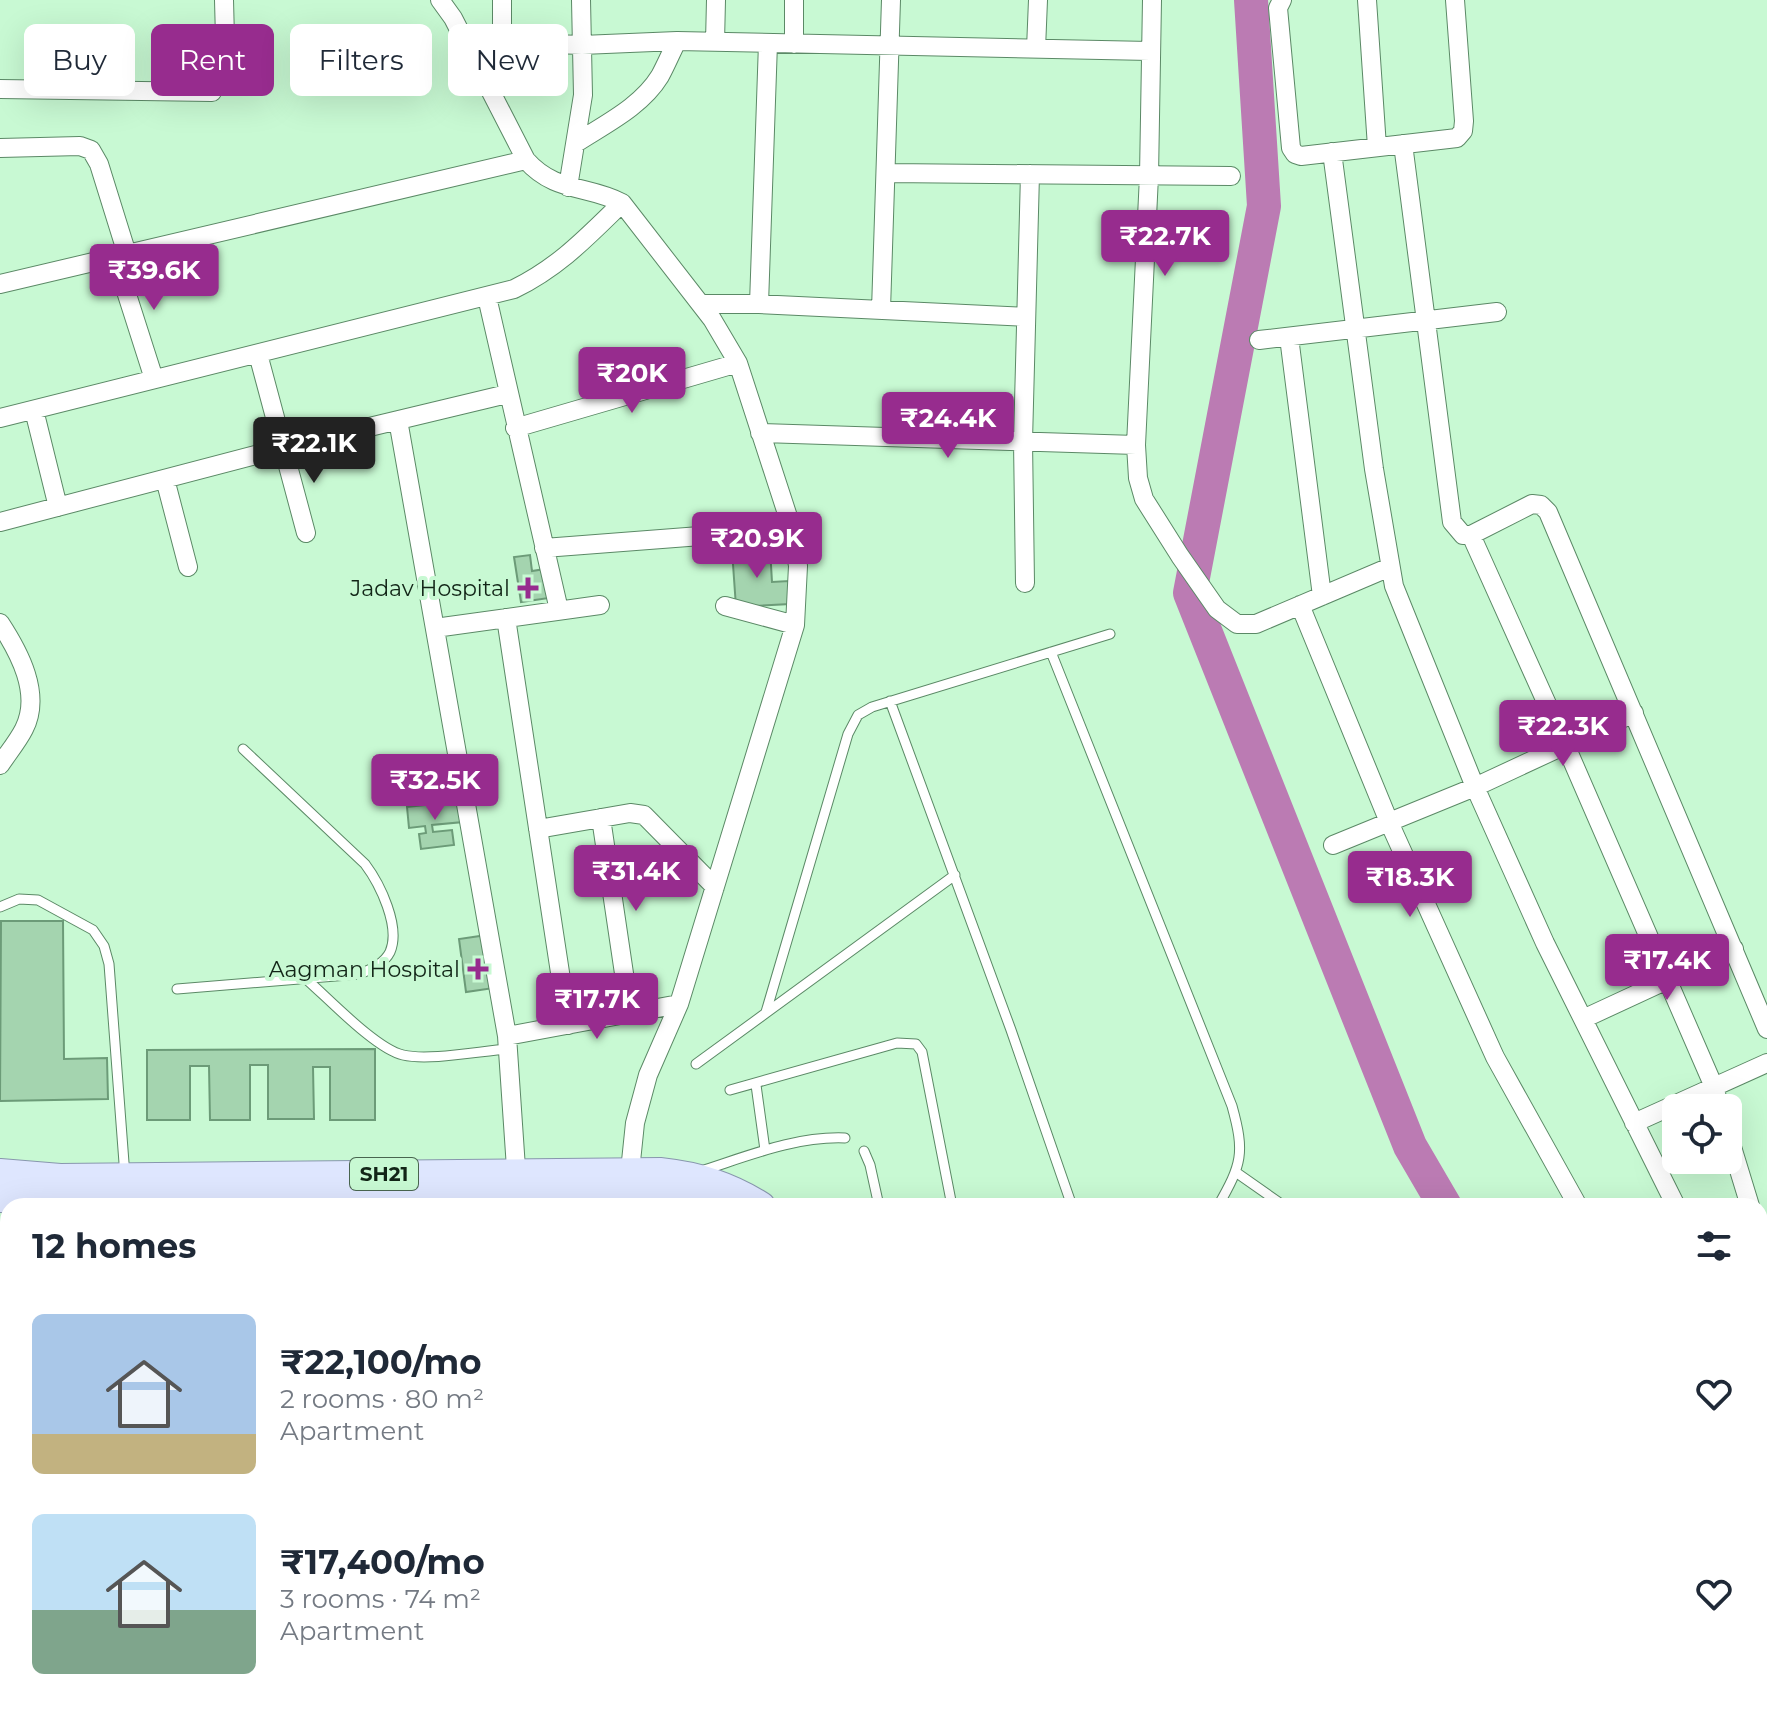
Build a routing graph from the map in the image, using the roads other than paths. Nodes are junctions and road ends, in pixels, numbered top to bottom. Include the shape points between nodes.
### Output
1 (224, 0) edge
2 (440, 0) edge
3 (502, 0) edge
4 (581, 0) edge
5 (716, 0) edge
6 (794, 0) edge
7 (891, 0) edge
8 (1038, 0) edge
9 (1152, 0) edge
10 (1282, 0) edge
11 (1367, 0) edge
12 (1455, 0) edge
13 (225, 24) edge
14 (455, 24) edge
15 (502, 24) edge
16 (677, 41) junction
17 (715, 42) junction
18 (768, 43) junction
19 (794, 44) junction
20 (568, 45) edge
21 (582, 45) junction
22 (889, 46) junction
23 (1036, 49) junction
24 (1150, 51) junction
25 (0, 89) edge
26 (151, 91) edge
27 (493, 96) edge
28 (576, 143) junction
29 (1403, 144) junction
30 (1377, 147) junction
31 (0, 148) edge
32 (1332, 152) junction
33 (526, 160) junction
34 (887, 173) junction
35 (1030, 174) junction
36 (1149, 176) junction
37 (1231, 176) dead end
38 (568, 187) junction
39 (622, 203) junction
40 (121, 256) junction
41 (0, 284) edge
42 (487, 297) junction
43 (701, 304) junction
44 (759, 304) junction
45 (881, 310) junction
46 (1497, 312) dead end
47 (1026, 317) junction
48 (1425, 321) junction
49 (1355, 329) junction
50 (1289, 337) junction
51 (1259, 340) dead end
52 (258, 354) junction
53 (738, 363) junction
54 (154, 379) junction
55 (507, 394) junction
56 (34, 410) junction
57 (0, 418) edge
58 (398, 420) junction
59 (515, 428) junction
60 (760, 433) junction
61 (1023, 441) junction
62 (1136, 445) junction
63 (282, 448) junction
64 (165, 479) junction
65 (58, 507) junction
66 (0, 522) edge
67 (792, 529) junction
68 (306, 533) dead end
69 (1471, 535) junction
70 (544, 548) junction
71 (188, 567) dead end
72 (1390, 567) junction
73 (1025, 583) dead end
74 (1322, 596) junction
75 (600, 605) dead end
76 (1300, 605) junction
77 (725, 606) dead end
78 (559, 610) junction
79 (506, 618) junction
80 (0, 625) edge
81 (795, 625) junction
82 (435, 628) junction
83 (1110, 634) dead end
84 (1051, 652) junction
85 (890, 701) junction
86 (1634, 713) junction
87 (1565, 744) junction
88 (243, 749) dead end
89 (0, 765) edge
90 (1475, 787) junction
91 (601, 818) junction
92 (1389, 822) junction
93 (538, 829) junction
94 (1333, 845) dead end
95 (955, 875) junction
96 (715, 887) junction
97 (0, 907) edge
98 (1734, 949) junction
99 (305, 978) junction
100 (1667, 979) junction
101 (177, 989) dead end
102 (679, 1004) junction
103 (766, 1012) junction
104 (630, 1014) junction
105 (1583, 1019) junction
106 (568, 1025) junction
107 (1767, 1029) edge
108 (508, 1043) junction
109 (1767, 1063) edge
110 (696, 1064) dead end
111 (756, 1085) junction
112 (1714, 1087) junction
113 (730, 1090) dead end
114 (1716, 1094) edge
115 (1634, 1123) junction
116 (845, 1138) dead end
117 (765, 1150) junction
118 (864, 1151) dead end
119 (630, 1171) junction
120 (0, 1173) edge
121 (1237, 1173) junction
122 (1740, 1174) edge
123 (125, 1178) junction
124 (517, 1185) junction
125 (688, 1197) edge
126 (391, 1198) edge
127 (747, 1198) edge
128 (877, 1198) edge
129 (947, 1198) edge
130 (1069, 1198) edge
131 (1223, 1198) edge
132 (1273, 1198) edge
133 (1574, 1198) edge
134 (1672, 1198) edge
135 (1748, 1198) edge

1 - 13 street
2 - 14 street
3 - 15 street
4 - 21 street
5 - 17 street
6 - 19 street
7 - 22 street
8 - 23 street
9 - 24 street
10 - 32 street via 1278,8 1291,148 1301,156
11 - 30 street
12 - 29 street via 1463,131 1457,138
16 - 17 street
16 - 21 street
16 - 28 street via 646,94
17 - 18 street
18 - 19 street
18 - 44 street
19 - 22 street
20 - 21 street
21 - 28 street via 583,95
22 - 23 street
22 - 34 street
23 - 24 street
24 - 36 street
25 - 26 street
27 - 33 street
28 - 38 street
29 - 30 street
29 - 48 street
30 - 32 street
31 - 40 street via 91,150
32 - 49 street
33 - 38 street
33 - 40 street
34 - 35 street
34 - 45 street
35 - 36 street
35 - 47 street
36 - 37 street
36 - 62 street
38 - 39 street
39 - 42 street via 544,274
39 - 43 street
40 - 41 street
40 - 54 street
42 - 52 street
42 - 55 street
43 - 44 street
43 - 53 street
44 - 45 street
45 - 47 street
46 - 48 street
47 - 61 street
48 - 49 street
48 - 69 street via 1452,522 1463,535
49 - 50 street
49 - 72 street
50 - 51 street
50 - 74 street
52 - 54 street
52 - 63 street
53 - 59 street
53 - 60 street
54 - 56 street
55 - 58 street
55 - 59 street
56 - 57 street
56 - 65 street
58 - 63 street
58 - 82 street
59 - 70 street
60 - 61 street
60 - 67 street
61 - 62 street
61 - 73 street
62 - 76 street via 1144,499 1217,609 1237,624 1256,624
63 - 64 street
63 - 68 street
64 - 65 street
64 - 71 street
65 - 66 street
67 - 70 street
67 - 81 street via 798,566
69 - 86 street via 1532,504 1548,512
69 - 87 street
70 - 78 street
72 - 74 street
72 - 90 street
74 - 76 street
75 - 78 street
76 - 92 street
77 - 81 street
78 - 79 street
79 - 82 street
79 - 93 street
80 - 89 street via 20,657 30,706 26,726
81 - 96 street
82 - 108 street
83 - 84 lane
84 - 85 lane
84 - 121 lane via 1232,1106 1240,1135
85 - 95 lane
85 - 103 lane via 858,715 848,734
86 - 87 street
86 - 98 street
87 - 90 street
87 - 100 street
88 - 99 lane via 365,864 389,910 390,952 379,965 360,974
90 - 92 street
90 - 105 street
91 - 93 street
91 - 96 street via 644,815
91 - 104 street
92 - 94 street
92 - 133 street via 1495,1057
93 - 106 street
95 - 103 lane
95 - 130 lane
96 - 102 street
97 - 123 lane via 19,899 38,900 93,930 104,946
98 - 100 street
98 - 107 street
99 - 101 lane
99 - 108 lane via 385,1048 403,1055 421,1057
100 - 105 street
100 - 112 street
102 - 104 street
102 - 119 street via 648,1075
103 - 110 lane
104 - 106 street
105 - 115 street
106 - 108 street
108 - 124 street
109 - 112 street
111 - 113 lane
111 - 117 lane
111 - 129 lane via 897,1043 916,1044 922,1052
112 - 114 street
112 - 115 street
115 - 134 street
116 - 117 lane
117 - 125 lane
118 - 128 lane
119 - 124 main road, SH21
119 - 125 main road, SH21
120 - 123 main road, SH21
121 - 131 lane
121 - 132 lane
122 - 135 street
123 - 124 main road, SH21
124 - 125 main road, SH21
124 - 126 main road, SH21
125 - 127 main road, SH21 via 729,1188

